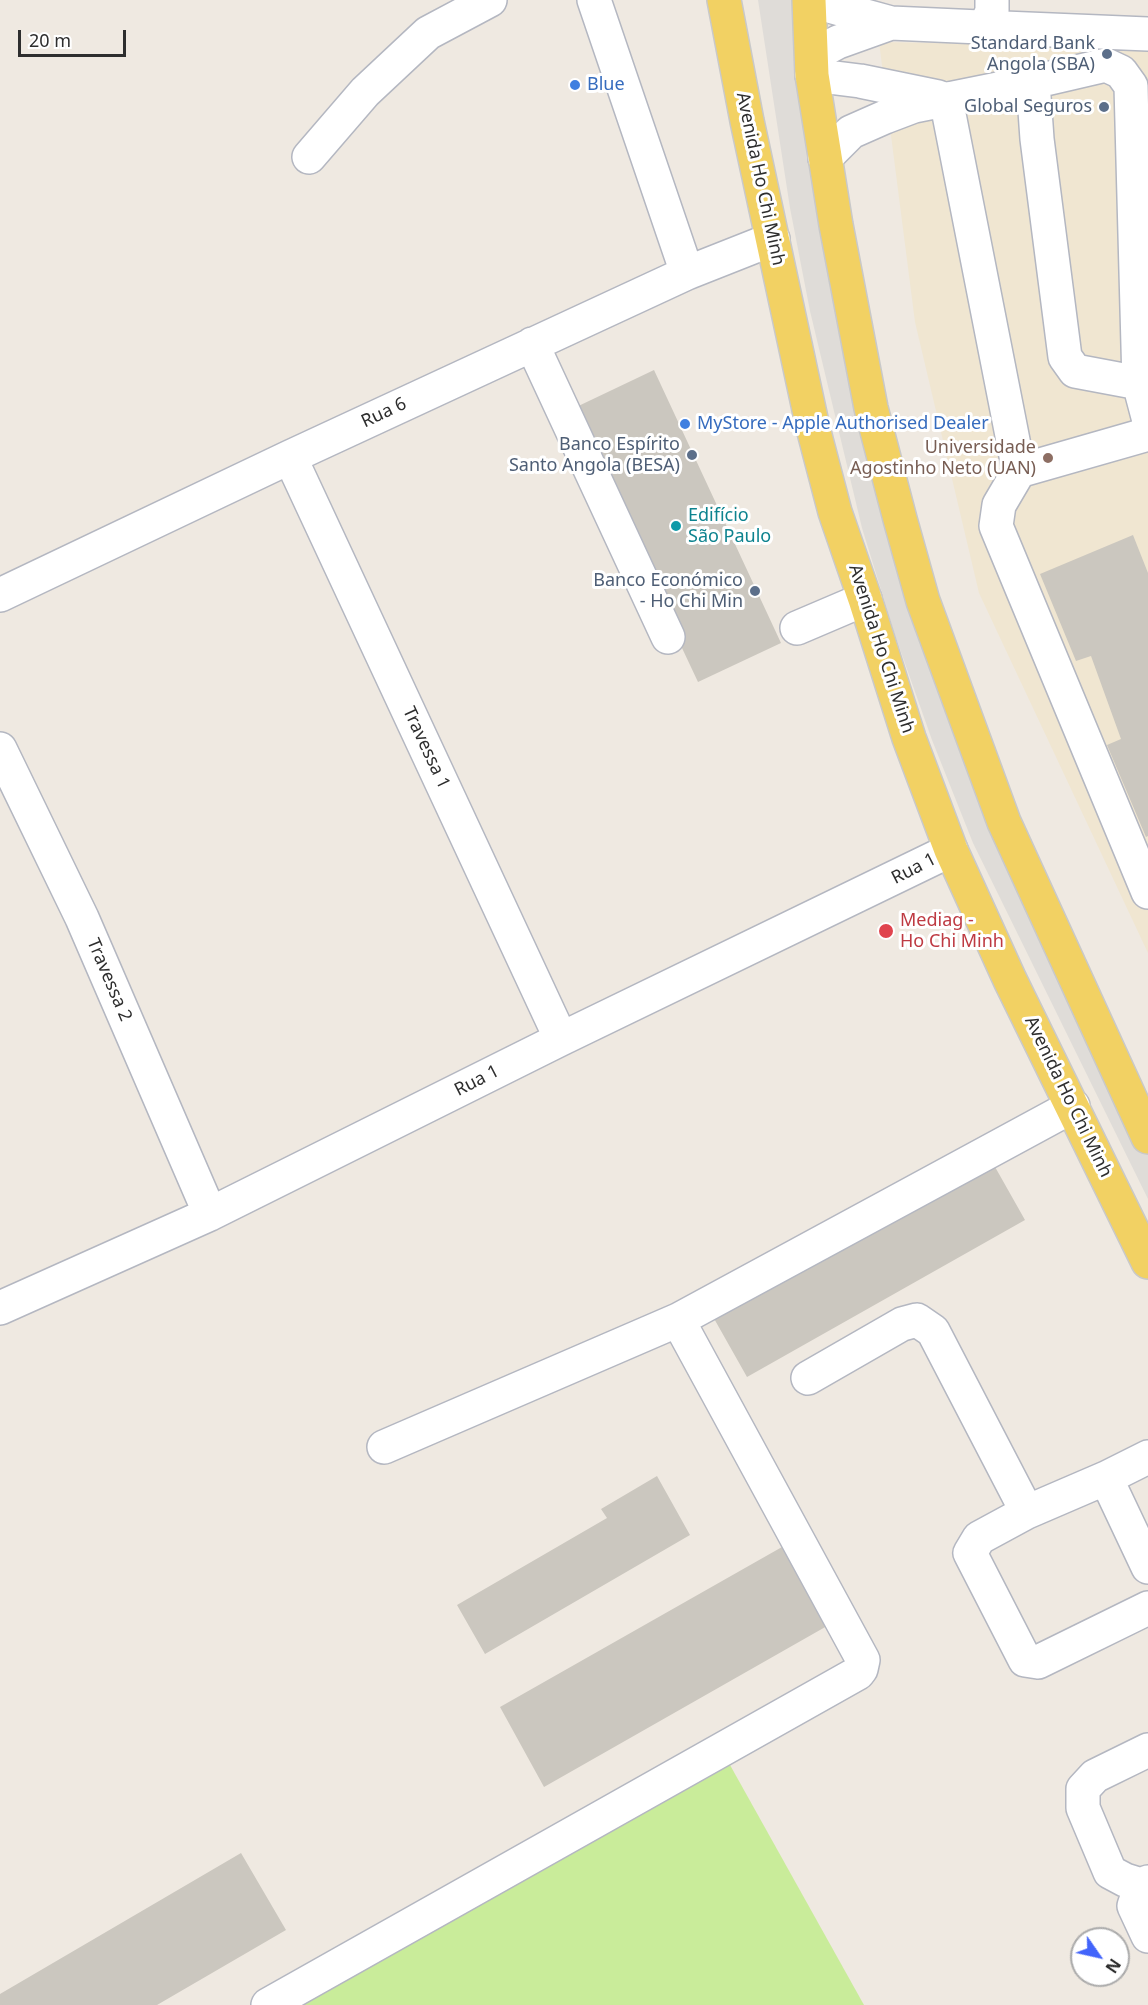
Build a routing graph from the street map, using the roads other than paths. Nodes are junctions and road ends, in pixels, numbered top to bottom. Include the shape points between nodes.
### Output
1 (490, 0) edge
2 (594, 0) edge
3 (724, 0) edge
4 (809, 0) edge
5 (822, 0) edge
6 (986, 13) edge
7 (891, 23) junction
8 (1148, 34) edge
9 (812, 65) junction
10 (1033, 82) junction
11 (946, 99) junction
12 (309, 157) dead end
13 (825, 158) junction
14 (773, 239) junction
15 (687, 273) junction
16 (532, 344) junction
17 (1139, 383) junction
18 (1148, 417) edge
19 (1148, 434) edge
20 (290, 457) junction
21 (1019, 471) junction
22 (0, 595) edge
23 (865, 599) junction
24 (796, 628) dead end
25 (668, 637) dead end
26 (0, 749) edge
27 (951, 850) junction
28 (1148, 892) edge
29 (561, 1039) junction
30 (1141, 1102) edge
31 (1073, 1106) junction
32 (1148, 1137) edge
33 (210, 1214) junction
34 (1148, 1262) edge
35 (0, 1308) edge
36 (678, 1320) junction
37 (808, 1378) dead end
38 (384, 1447) dead end
39 (1148, 1457) edge
40 (1106, 1478) junction
41 (1026, 1512) junction
42 (1148, 1567) edge
43 (1148, 1608) edge
44 (1148, 1750) edge
45 (1144, 1884) edge
46 (1148, 1936) edge
47 (268, 2005) edge

1 - 12 street via 428,33 365,92
2 - 15 street
3 - 14 main road, Avenida Ho Chi Minh
4 - 9 main road
5 - 7 street via 833,7
6 - 7 street
6 - 8 street
7 - 9 street via 838,42
9 - 11 street via 860,81
9 - 13 main road
10 - 11 street
10 - 17 street via 1065,357 1075,371
10 - 17 street via 1106,65 1121,72 1131,86
11 - 13 street via 914,106 851,132
11 - 21 street
13 - 30 main road via 871,408 923,601 1004,822
14 - 15 street, Rua 6
14 - 23 main road, Avenida Ho Chi Minh via 813,428 835,512
15 - 16 street, Rua 6
16 - 20 street, Rua 6
16 - 25 street
17 - 18 street
19 - 21 street
20 - 22 street, Rua 6
20 - 29 street, Travessa 1
21 - 28 street via 999,505 996,526
23 - 24 street
23 - 27 main road, Avenida Ho Chi Minh via 909,738
26 - 33 street, Travessa 2 via 82,918
27 - 29 street, Rua 1
27 - 31 main road, Avenida Ho Chi Minh
29 - 33 street, Rua 1
30 - 32 main road
31 - 34 main road, Avenida Ho Chi Minh
31 - 36 street
33 - 35 street, Rua 1
36 - 38 street
36 - 47 street via 863,1660 861,1669
37 - 41 street via 902,1324 917,1320 933,1331
39 - 40 street
40 - 41 street
40 - 42 street
41 - 43 street via 979,1538 970,1553 1025,1660 1038,1662
44 - 45 street via 1095,1776 1083,1789 1083,1808 1110,1872
45 - 46 street via 1134,1906

